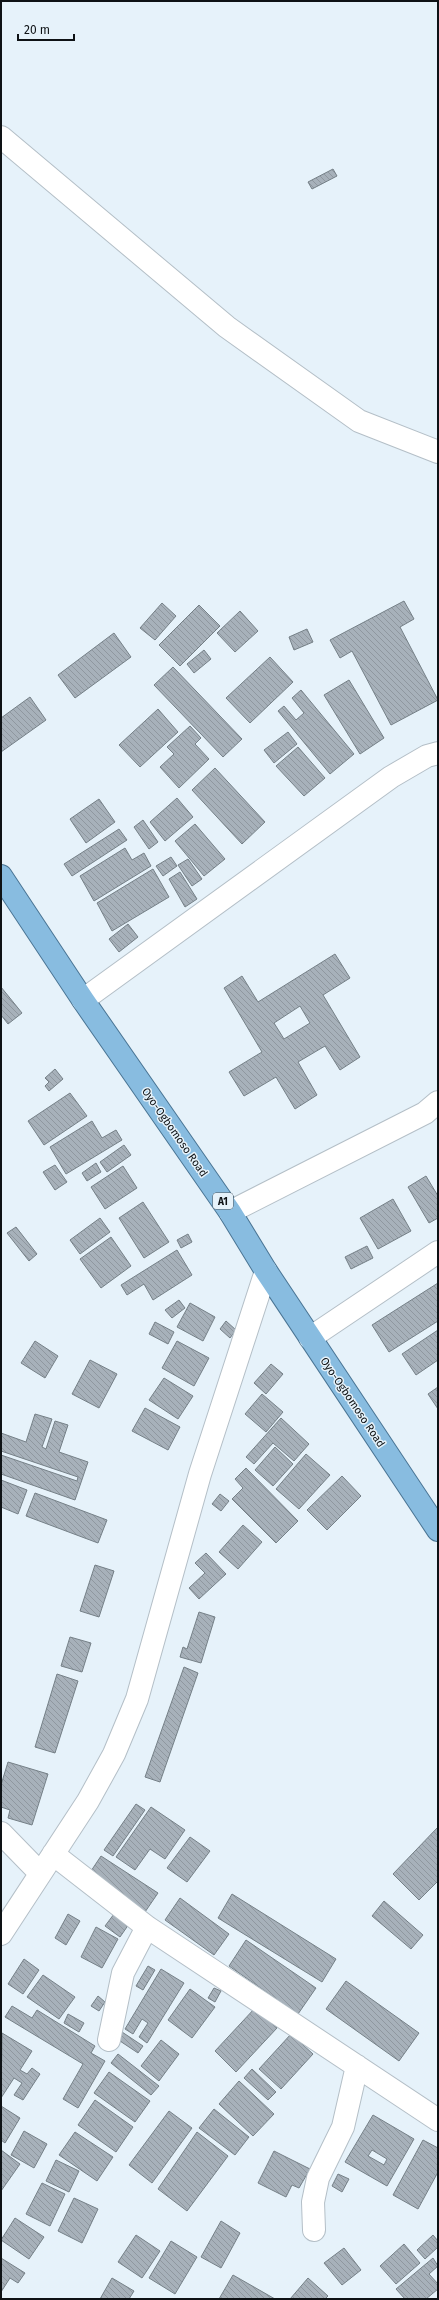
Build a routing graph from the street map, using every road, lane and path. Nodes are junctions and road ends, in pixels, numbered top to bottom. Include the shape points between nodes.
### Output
1 (1, 137) edge
2 (438, 452) edge
3 (438, 753) edge
4 (1, 876) edge
5 (83, 1000) junction
6 (438, 1102) edge
7 (230, 1212) junction
8 (438, 1252) edge
9 (266, 1271) junction
10 (310, 1338) junction
11 (438, 1530) edge
12 (1, 1833) edge
13 (53, 1854) junction
14 (40, 1873) junction
15 (147, 1927) junction
16 (1, 1934) edge
17 (109, 2040) dead end
18 (357, 2066) junction
19 (438, 2120) edge
20 (314, 2230) dead end

1 - 2 street via 227,327 359,421
3 - 5 street via 391,777
4 - 5 highway, Oyo-Ogbomoso Road / A1
5 - 7 highway, Oyo-Ogbomoso Road / A1
6 - 7 street via 424,1113
7 - 9 highway, Oyo-Ogbomoso Road / A1
8 - 10 street
9 - 10 highway, Oyo-Ogbomoso Road / A1
9 - 13 street via 200,1474 137,1699 114,1754
10 - 11 highway, Oyo-Ogbomoso Road / A1
12 - 14 street
13 - 14 street
13 - 15 street
14 - 16 street
15 - 17 street via 122,1973
15 - 18 street
18 - 19 street
18 - 20 street via 343,2127 318,2178 312,2202

